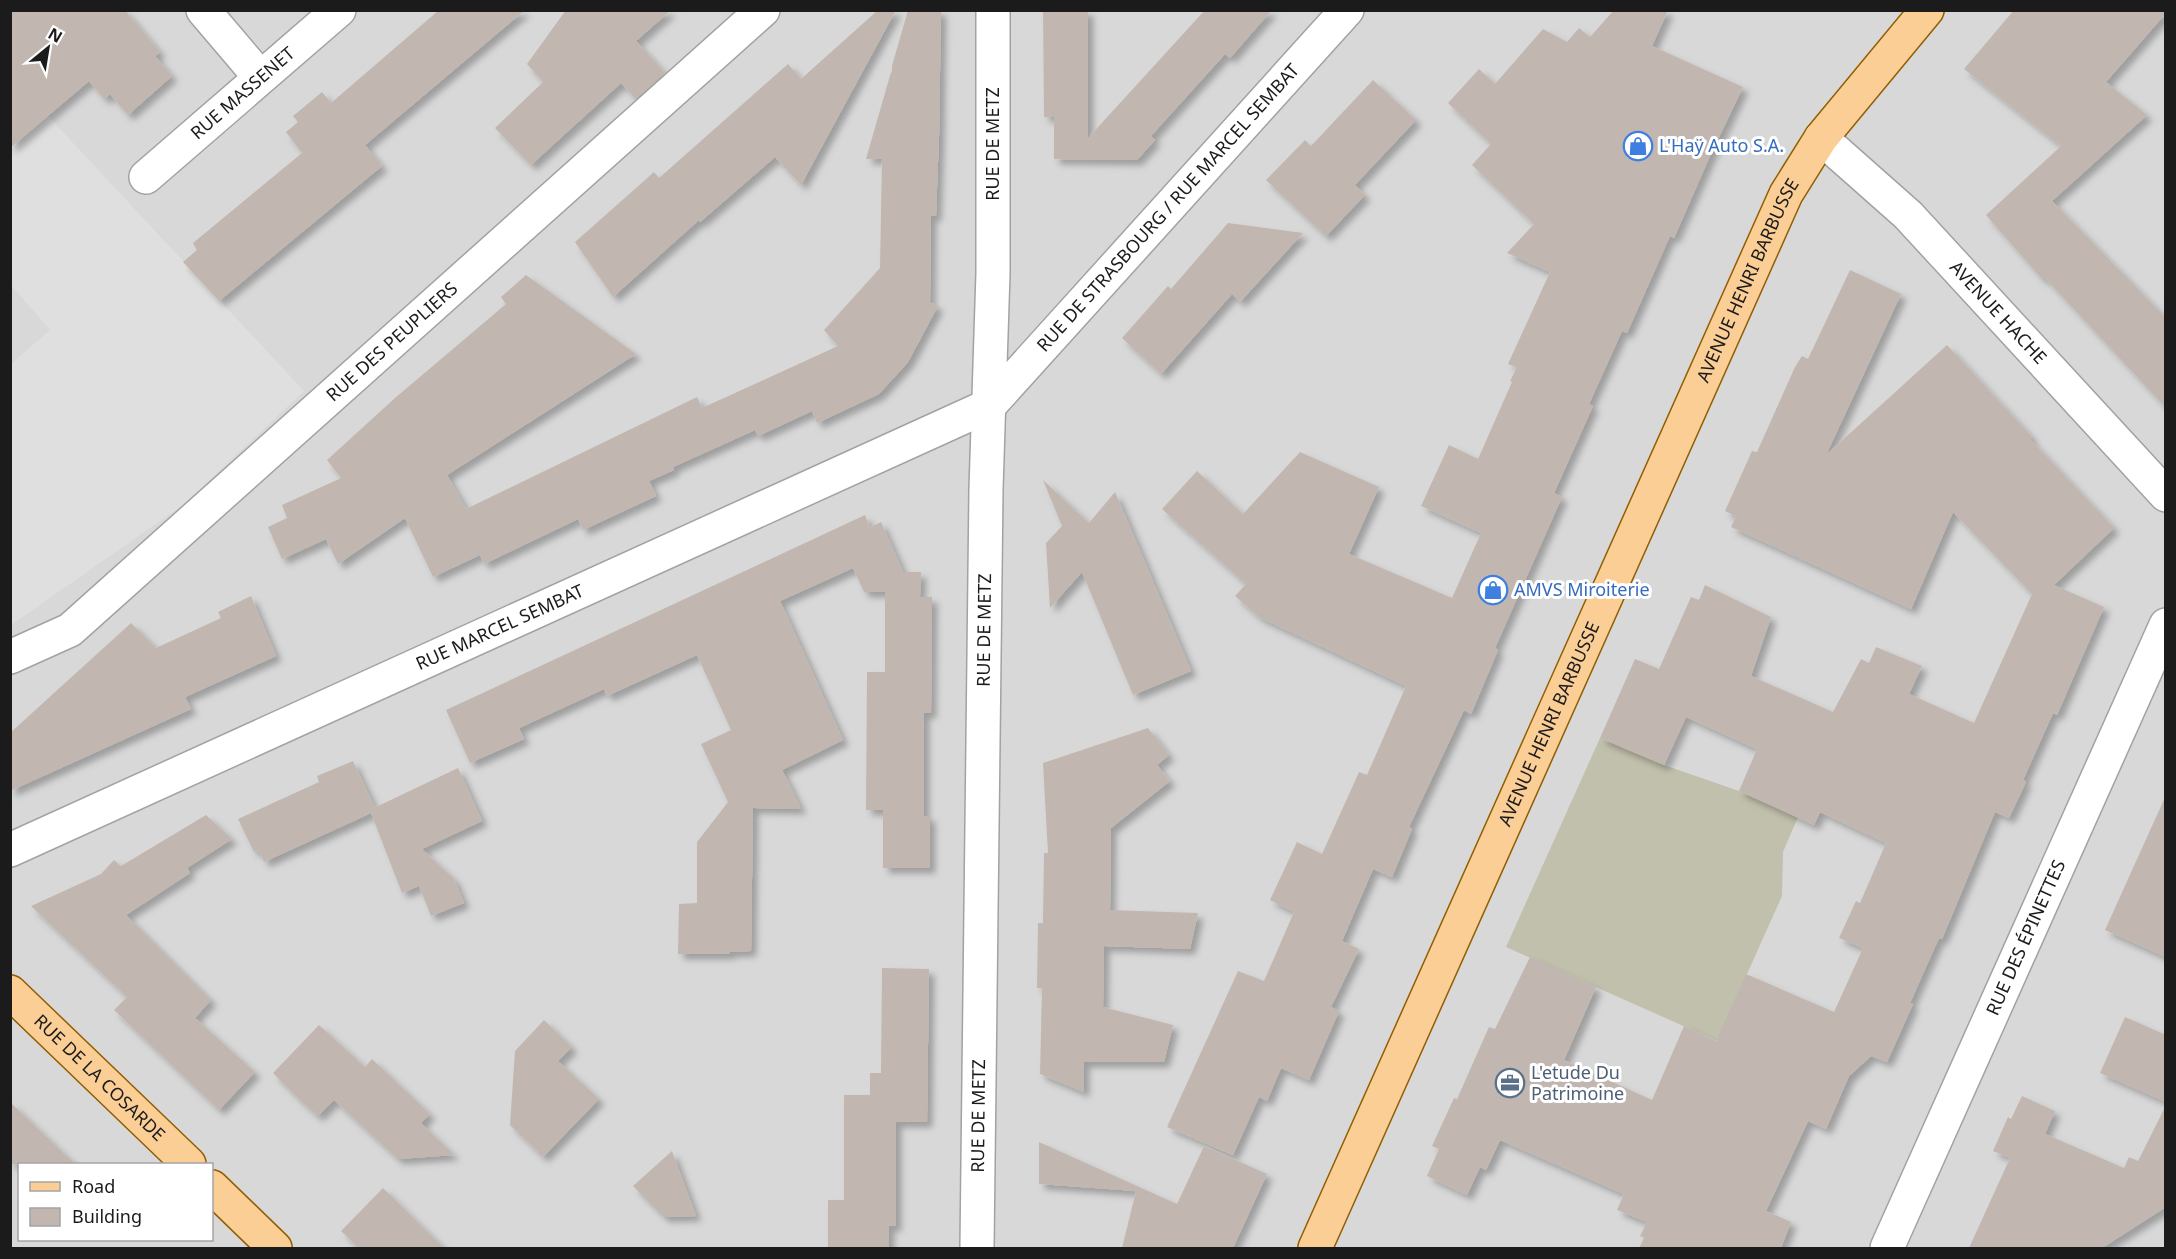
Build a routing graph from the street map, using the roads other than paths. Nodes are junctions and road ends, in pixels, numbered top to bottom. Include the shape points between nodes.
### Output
1 (203, 10) edge
2 (339, 10) edge
3 (763, 10) edge
4 (993, 10) edge
5 (1347, 10) edge
6 (1927, 10) edge
7 (260, 77) junction
8 (1821, 138) junction
9 (146, 177) dead end
10 (990, 405) junction
11 (2166, 495) edge
12 (2166, 625) edge
13 (10, 657) edge
14 (10, 850) edge
15 (10, 992) edge
16 (188, 1163) edge
17 (213, 1187) edge
18 (275, 1248) edge
19 (977, 1248) edge
20 (1315, 1248) edge
21 (1887, 1248) edge

1 - 7 street
2 - 7 street, RUE MASSENET
3 - 13 street, RUE DES PEUPLIERS via 70,630
4 - 10 street, RUE DE METZ
5 - 10 street, RUE DE STRASBOURG / RUE MARCEL SEMBAT
6 - 8 main road, AVENUE HENRI BARBUSSE
7 - 9 street, RUE MASSENET
8 - 11 street, AVENUE HACHE via 1908,215
8 - 20 main road, AVENUE HENRI BARBUSSE via 1786,194
10 - 14 street, RUE MARCEL SEMBAT
10 - 19 street, RUE DE METZ
12 - 21 street, RUE DES ÉPINETTES
15 - 16 main road, RUE DE LA COSARDE
17 - 18 main road

